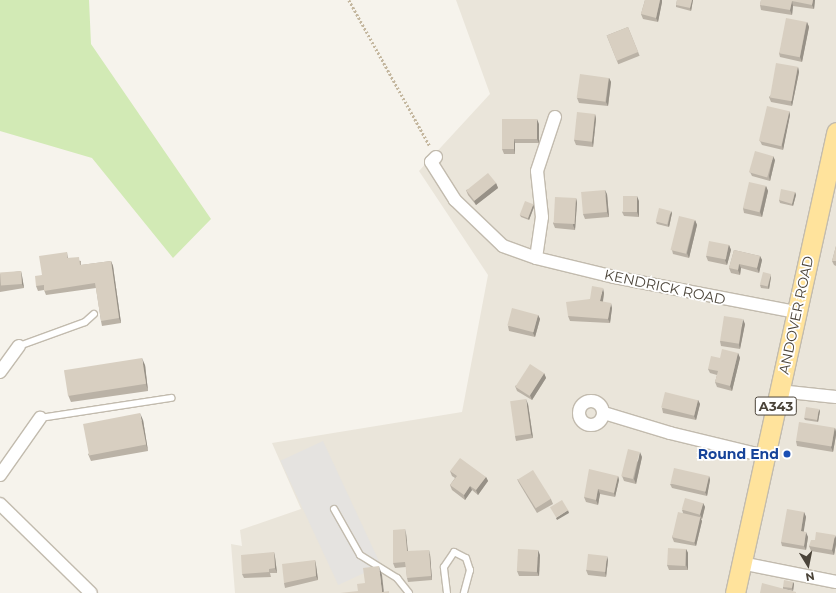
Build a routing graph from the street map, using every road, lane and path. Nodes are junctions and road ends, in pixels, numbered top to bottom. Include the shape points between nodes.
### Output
1 (350, 0) edge
2 (555, 117) dead end
3 (836, 132) edge
4 (436, 157) joint
5 (536, 258) junction
6 (796, 312) junction
7 (94, 314) dead end
8 (19, 346) joint
9 (0, 372) edge
10 (779, 391) junction
11 (836, 397) edge
12 (171, 398) dead end
13 (604, 413) dead end
14 (40, 418) joint
15 (765, 456) junction
16 (0, 475) edge
17 (0, 504) edge
18 (334, 509) dead end
19 (741, 563) junction
20 (836, 582) edge
21 (91, 593) edge
22 (409, 593) edge
23 (447, 593) edge
24 (464, 593) edge
25 (735, 593) edge

1 - 4 path
2 - 5 street via 537,171 542,217
3 - 6 main road, ANDOVER ROAD / A343
4 - 5 street, KENDRICK ROAD via 431,162 455,200 476,223 503,246
5 - 6 street, KENDRICK ROAD via 687,293
6 - 10 main road, ANDOVER ROAD / A343
7 - 8 lane via 85,322
8 - 9 street
10 - 11 street
10 - 15 main road, ANDOVER ROAD / A343
12 - 14 lane
13 - 15 street via 670,433
14 - 16 street
15 - 19 main road, ANDOVER ROAD / A343
17 - 21 street
18 - 22 lane via 360,555 396,578
19 - 20 street
19 - 25 main road, ANDOVER ROAD / A343
23 - 24 lane via 445,561 458,552 466,558 470,570

